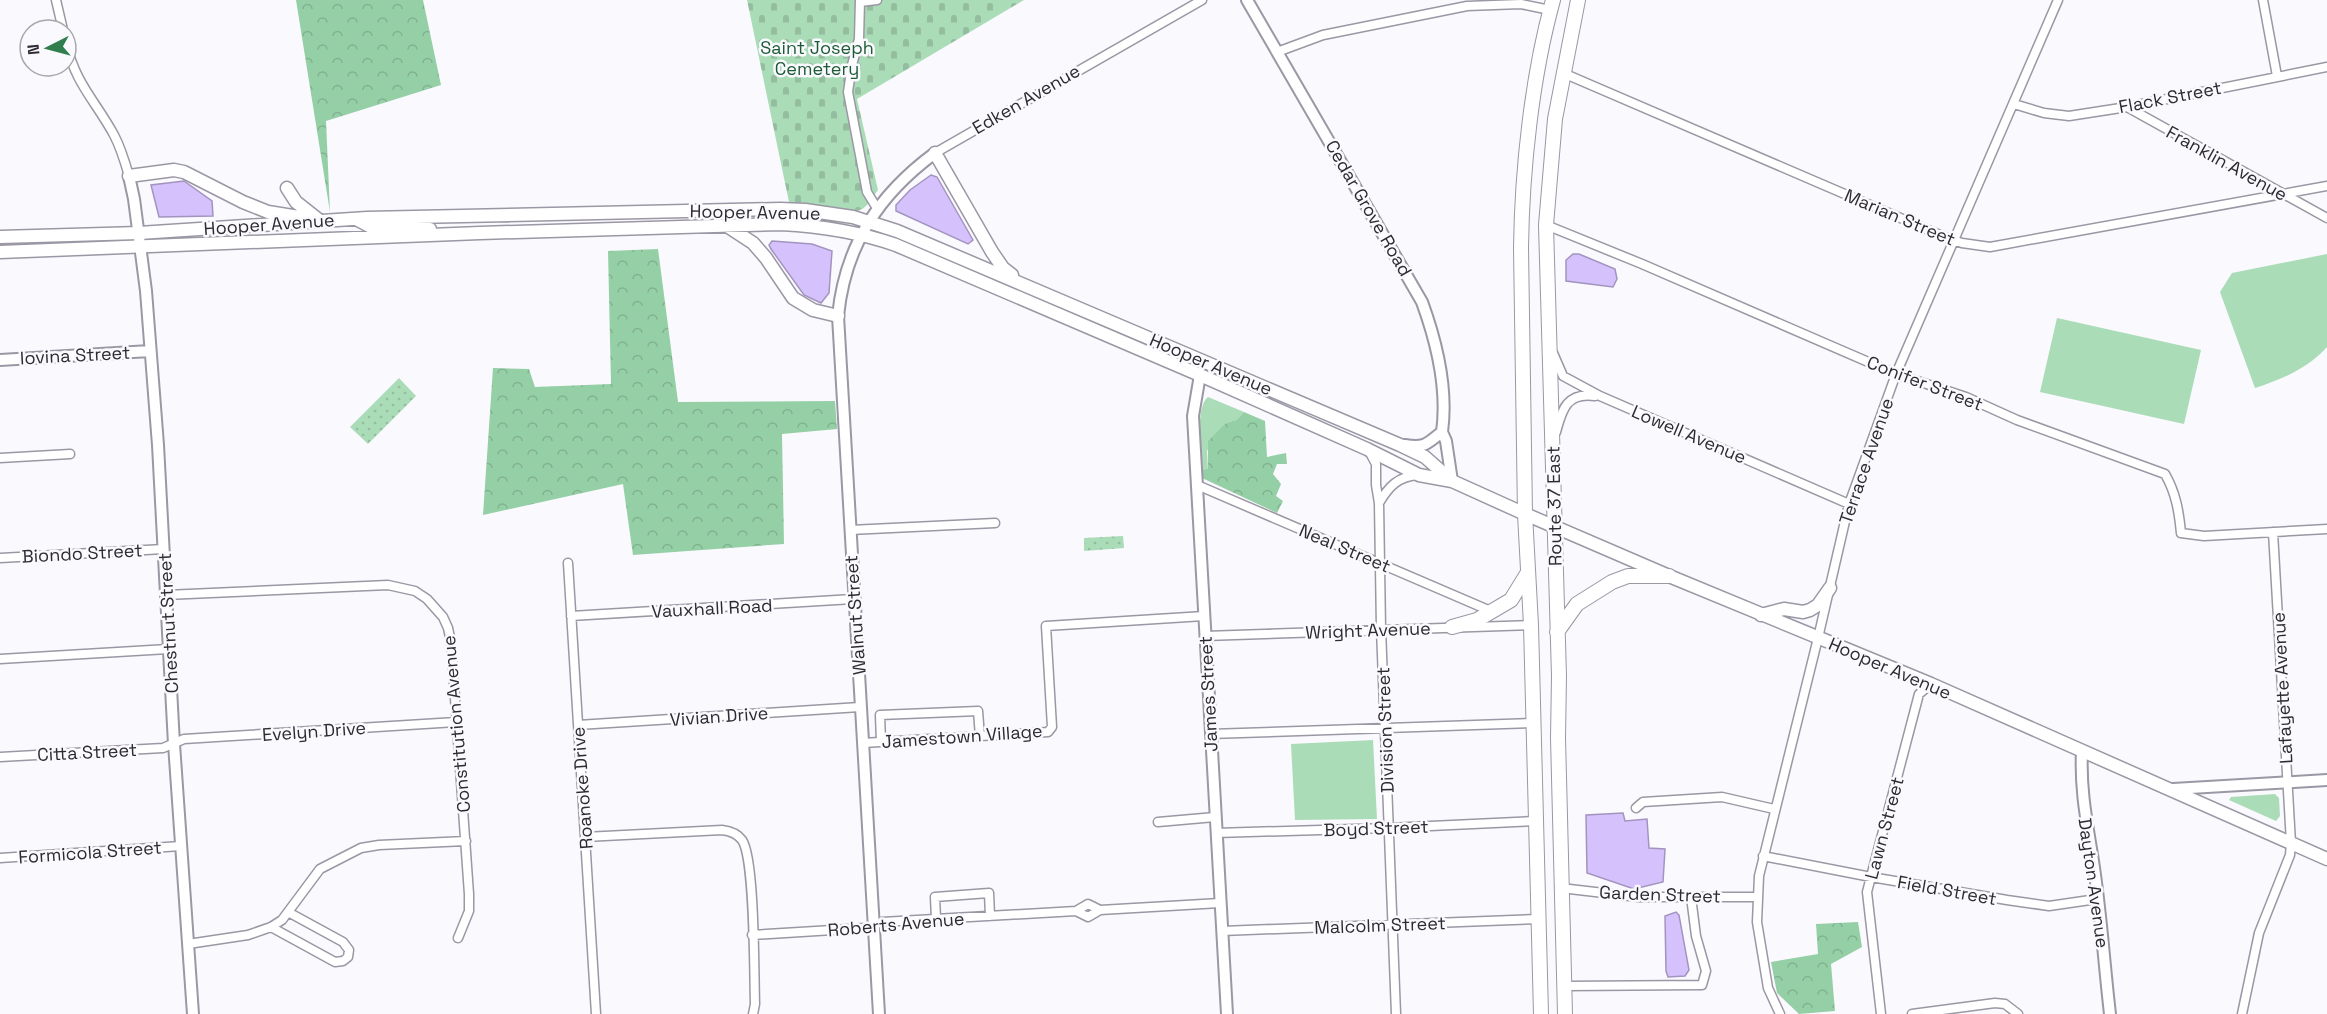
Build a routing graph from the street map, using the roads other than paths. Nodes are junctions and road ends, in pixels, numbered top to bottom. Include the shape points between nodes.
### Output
1 (56, 0) edge
2 (877, 0) edge
3 (1202, 0) edge
4 (1247, 0) edge
5 (1578, 0) edge
6 (2058, 0) edge
7 (2263, 0) edge
8 (860, 1) edge
9 (1552, 5) edge
10 (60, 18) edge
11 (1277, 52) junction
12 (2327, 67) edge
13 (1563, 73) junction
14 (2277, 76) junction
15 (78, 78) edge
16 (2014, 104) junction
17 (2127, 107) junction
18 (935, 153) junction
19 (129, 176) junction
20 (2327, 186) edge
21 (287, 188) dead end
22 (2282, 194) junction
23 (878, 210) junction
24 (2327, 218) edge
25 (355, 219) junction
26 (320, 221) junction
27 (870, 222) junction
28 (726, 225) junction
29 (1546, 225) junction
30 (139, 233) junction
31 (480, 233) junction
32 (861, 234) junction
33 (0, 237) edge
34 (1953, 241) junction
35 (141, 248) junction
36 (0, 252) edge
37 (1019, 282) junction
38 (838, 316) junction
39 (1549, 343) junction
40 (150, 351) junction
41 (0, 360) edge
42 (1896, 374) junction
43 (1200, 375) junction
44 (1600, 396) junction
45 (1442, 432) junction
46 (1400, 445) junction
47 (1552, 447) junction
48 (1367, 449) junction
49 (70, 454) dead end
50 (0, 458) edge
51 (1419, 475) junction
52 (1452, 480) junction
53 (1197, 484) junction
54 (1379, 503) junction
55 (1849, 504) junction
56 (1525, 514) junction
57 (995, 523) dead end
58 (1553, 526) junction
59 (2327, 529) edge
60 (850, 530) junction
61 (2273, 532) junction
62 (164, 549) junction
63 (0, 558) edge
64 (1380, 562) junction
65 (568, 563) dead end
66 (1527, 574) junction
67 (1669, 576) junction
68 (1830, 588) junction
69 (166, 595) junction
70 (853, 599) junction
71 (1493, 612) junction
72 (1761, 615) junction
73 (571, 616) junction
74 (1204, 616) junction
75 (1531, 625) junction
76 (1452, 627) junction
77 (1381, 630) junction
78 (1557, 632) junction
79 (1205, 636) junction
80 (1818, 639) junction
81 (168, 648) junction
82 (0, 658) edge
83 (1931, 684) junction
84 (860, 706) junction
85 (456, 722) junction
86 (1533, 723) junction
87 (578, 724) junction
88 (1386, 728) junction
89 (1210, 734) junction
90 (980, 736) junction
91 (881, 742) junction
92 (862, 743) junction
93 (174, 744) junction
94 (2082, 751) junction
95 (0, 757) edge
96 (2327, 780) edge
97 (2288, 782) junction
98 (2173, 789) junction
99 (1636, 808) dead end
100 (1774, 809) junction
101 (1215, 817) junction
102 (1536, 821) junction
103 (1158, 822) dead end
104 (1388, 828) junction
105 (1216, 832) junction
106 (585, 837) junction
107 (466, 841) junction
108 (2291, 843) junction
109 (181, 846) junction
110 (1763, 856) junction
111 (0, 858) edge
112 (2327, 859) edge
113 (1870, 877) junction
114 (1561, 888) junction
115 (1691, 897) junction
116 (1758, 897) junction
117 (2097, 899) junction
118 (1220, 903) junction
119 (288, 912) junction
120 (990, 916) junction
121 (936, 919) junction
122 (1539, 920) junction
123 (873, 924) junction
124 (1391, 924) junction
125 (271, 927) junction
126 (1222, 931) junction
127 (752, 935) junction
128 (458, 938) dead end
129 (188, 944) junction
130 (1564, 986) junction
131 (193, 1014) edge
132 (596, 1014) edge
133 (753, 1014) edge
134 (879, 1014) edge
135 (1227, 1014) edge
136 (1396, 1014) edge
137 (1541, 1014) edge
138 (1565, 1014) edge
139 (1780, 1014) edge
140 (1881, 1014) edge
141 (1912, 1014) edge
142 (2018, 1014) edge
143 (2110, 1014) edge
144 (2242, 1014) edge

1 - 10 street
2 - 8 street
3 - 18 street, Edken Avenue
4 - 11 street, Cedar Grove Road
5 - 13 highway, Route 37 East
6 - 16 street, Terrace Avenue
7 - 14 street
8 - 23 street via 859,39 848,92 867,192
9 - 11 street via 1467,6 1323,35
9 - 56 highway, Route 37 East via 1537,79 1522,207
11 - 45 street, Cedar Grove Road via 1422,302 1441,372
12 - 14 street, Flack Street
13 - 29 highway, Route 37 East
13 - 34 street, Marian Street
14 - 17 street, Flack Street
15 - 19 street via 115,136
16 - 17 street, Flack Street via 2069,116
16 - 34 street, Terrace Avenue
17 - 22 street, Franklin Avenue
18 - 23 street, Edken Avenue via 893,189
18 - 37 main road via 992,252
19 - 26 main road via 184,172 268,212
19 - 30 street, Chestnut Street
20 - 22 street, Marian Street
21 - 26 main road via 296,202
22 - 24 street, Franklin Avenue
22 - 34 street, Marian Street via 1990,247
23 - 27 street, Edken Avenue
25 - 26 main road, Hooper Avenue
25 - 27 main road, Hooper Avenue via 780,209
25 - 31 main road via 371,227
26 - 30 main road, Hooper Avenue
27 - 32 street, Walnut Street
27 - 37 main road, Hooper Avenue
28 - 31 main road, Hooper Avenue
28 - 32 main road, Hooper Avenue via 812,226
28 - 38 main road via 753,243 793,298
29 - 39 highway, Route 37 East
29 - 42 street, Conifer Street
30 - 33 main road, Hooper Avenue
30 - 35 street, Chestnut Street
31 - 35 main road, Hooper Avenue
32 - 38 street, Walnut Street via 842,281
32 - 43 main road, Hooper Avenue via 896,245
34 - 42 street, Terrace Avenue
35 - 36 main road, Hooper Avenue
35 - 40 street, Chestnut Street
37 - 46 main road, Hooper Avenue
38 - 60 street, Walnut Street
39 - 44 street, Lowell Avenue via 1563,376
39 - 47 highway, Route 37 East
40 - 41 street, Iovina Street
40 - 62 street, Chestnut Street
42 - 55 street, Terrace Avenue
42 - 61 street, Conifer Street via 2165,474 2178,507 2181,533 2204,536
43 - 48 main road, Hooper Avenue
43 - 53 street, James Street via 1193,416
44 - 47 street via 1585,394 1566,405
44 - 55 street, Lowell Avenue
45 - 46 street via 1420,448
45 - 52 street, Cedar Grove Road
46 - 52 main road, Hooper Avenue via 1425,457
47 - 58 highway, Route 37 East
48 - 51 main road, Hooper Avenue
48 - 54 street, Division Street via 1376,464
49 - 50 street
51 - 52 main road, Hooper Avenue
51 - 54 street via 1394,482
52 - 56 main road, Hooper Avenue
53 - 64 street, Neal Street
53 - 74 street, James Street
54 - 64 street, Division Street
55 - 68 street, Terrace Avenue
56 - 58 main road, Hooper Avenue
56 - 66 highway, Route 37 East
57 - 60 street
58 - 67 main road, Hooper Avenue
58 - 78 highway, Route 37 East
59 - 61 street
60 - 70 street, Walnut Street
61 - 97 street, Lafayette Avenue
62 - 63 street, Biondo Street
62 - 69 street, Chestnut Street
64 - 71 street, Neal Street
64 - 77 street, Division Street
65 - 73 street, Roanoke Drive
66 - 71 highway via 1511,600
66 - 75 highway, Route 37 East
67 - 72 main road, Hooper Avenue
67 - 78 highway via 1628,576 1612,582 1577,604
68 - 72 main road via 1818,605 1808,611 1784,609
68 - 80 street, Terrace Avenue
69 - 81 street, Chestnut Street
69 - 85 street, Constitution Avenue via 388,585 415,591 436,607 448,628
70 - 73 street, Vauxhall Road
70 - 84 street, Walnut Street
71 - 76 highway
72 - 80 main road, Hooper Avenue
73 - 87 street, Roanoke Drive
74 - 79 street, James Street
74 - 90 street, Jamestown Village via 1046,626 1052,727 1043,733
75 - 76 street, Wright Avenue
75 - 86 highway, Route 37 East
76 - 77 street, Wright Avenue
77 - 79 street, Wright Avenue
77 - 88 street, Division Street
78 - 114 highway, Route 37 East
79 - 89 street, James Street
80 - 83 main road, Hooper Avenue
80 - 100 street, Terrace Avenue
81 - 82 street
81 - 93 street, Chestnut Street
83 - 94 main road, Hooper Avenue
83 - 113 street, Lawn Street via 1919,694
84 - 87 street, Vivian Drive
84 - 92 street, Walnut Street
85 - 93 street, Evelyn Drive via 184,739
85 - 107 street, Constitution Avenue
86 - 88 street
86 - 102 highway, Route 37 East
87 - 106 street, Roanoke Drive
88 - 89 street
88 - 104 street, Division Street
89 - 101 street, James Street
90 - 91 street, Jamestown Village
90 - 91 street via 978,711 880,715
91 - 92 street, Jamestown Village
92 - 123 street, Walnut Street
93 - 95 street, Citta Street via 163,748
93 - 109 street, Chestnut Street
94 - 98 main road, Hooper Avenue
94 - 117 street, Dayton Avenue via 2085,820
96 - 97 street
97 - 98 street
97 - 108 street, Lafayette Avenue
98 - 108 main road, Hooper Avenue
99 - 100 street via 1643,802 1722,797
100 - 110 street, Terrace Avenue
101 - 103 street
101 - 105 street, James Street
102 - 104 street, Boyd Street
102 - 122 highway, Route 37 East
104 - 105 street, Boyd Street
104 - 124 street, Division Street
105 - 118 street, James Street
106 - 127 street via 722,830 737,834 746,847 750,865
106 - 132 street, Roanoke Drive
107 - 119 street via 361,848 321,869
107 - 128 street, Constitution Avenue via 469,911
108 - 112 main road, Hooper Avenue
108 - 144 street, Lafayette Avenue via 2290,855 2259,933
109 - 111 street, Formicola Street
109 - 129 street, Chestnut Street
110 - 113 street, Field Street
110 - 116 street, Terrace Avenue
113 - 117 street, Field Street via 2049,906
113 - 140 street, Lawn Street via 1867,892
114 - 115 street, Garden Street via 1638,897
114 - 130 highway, Route 37 East
115 - 116 street, Garden Street
115 - 130 street via 1706,971 1702,985
116 - 139 street, Terrace Avenue via 1757,922 1768,988
117 - 143 street, Dayton Avenue
118 - 120 street, Roberts Avenue via 1100,910 1088,904 1076,911
118 - 126 street, James Street
119 - 125 street
119 - 125 street via 343,942 349,950 348,957 335,962
120 - 121 street, Roberts Avenue
120 - 121 street via 989,893 934,897
121 - 123 street, Roberts Avenue
122 - 124 street, Malcolm Street
122 - 137 highway, Route 37 East
123 - 127 street, Roberts Avenue via 865,928
123 - 134 street, Walnut Street
124 - 126 street, Malcolm Street
124 - 136 street, Division Street
125 - 129 street via 248,935
126 - 135 street, James Street
127 - 133 street
129 - 131 street, Chestnut Street
130 - 138 highway, Route 37 East
141 - 142 street via 1995,1003 2005,1004

